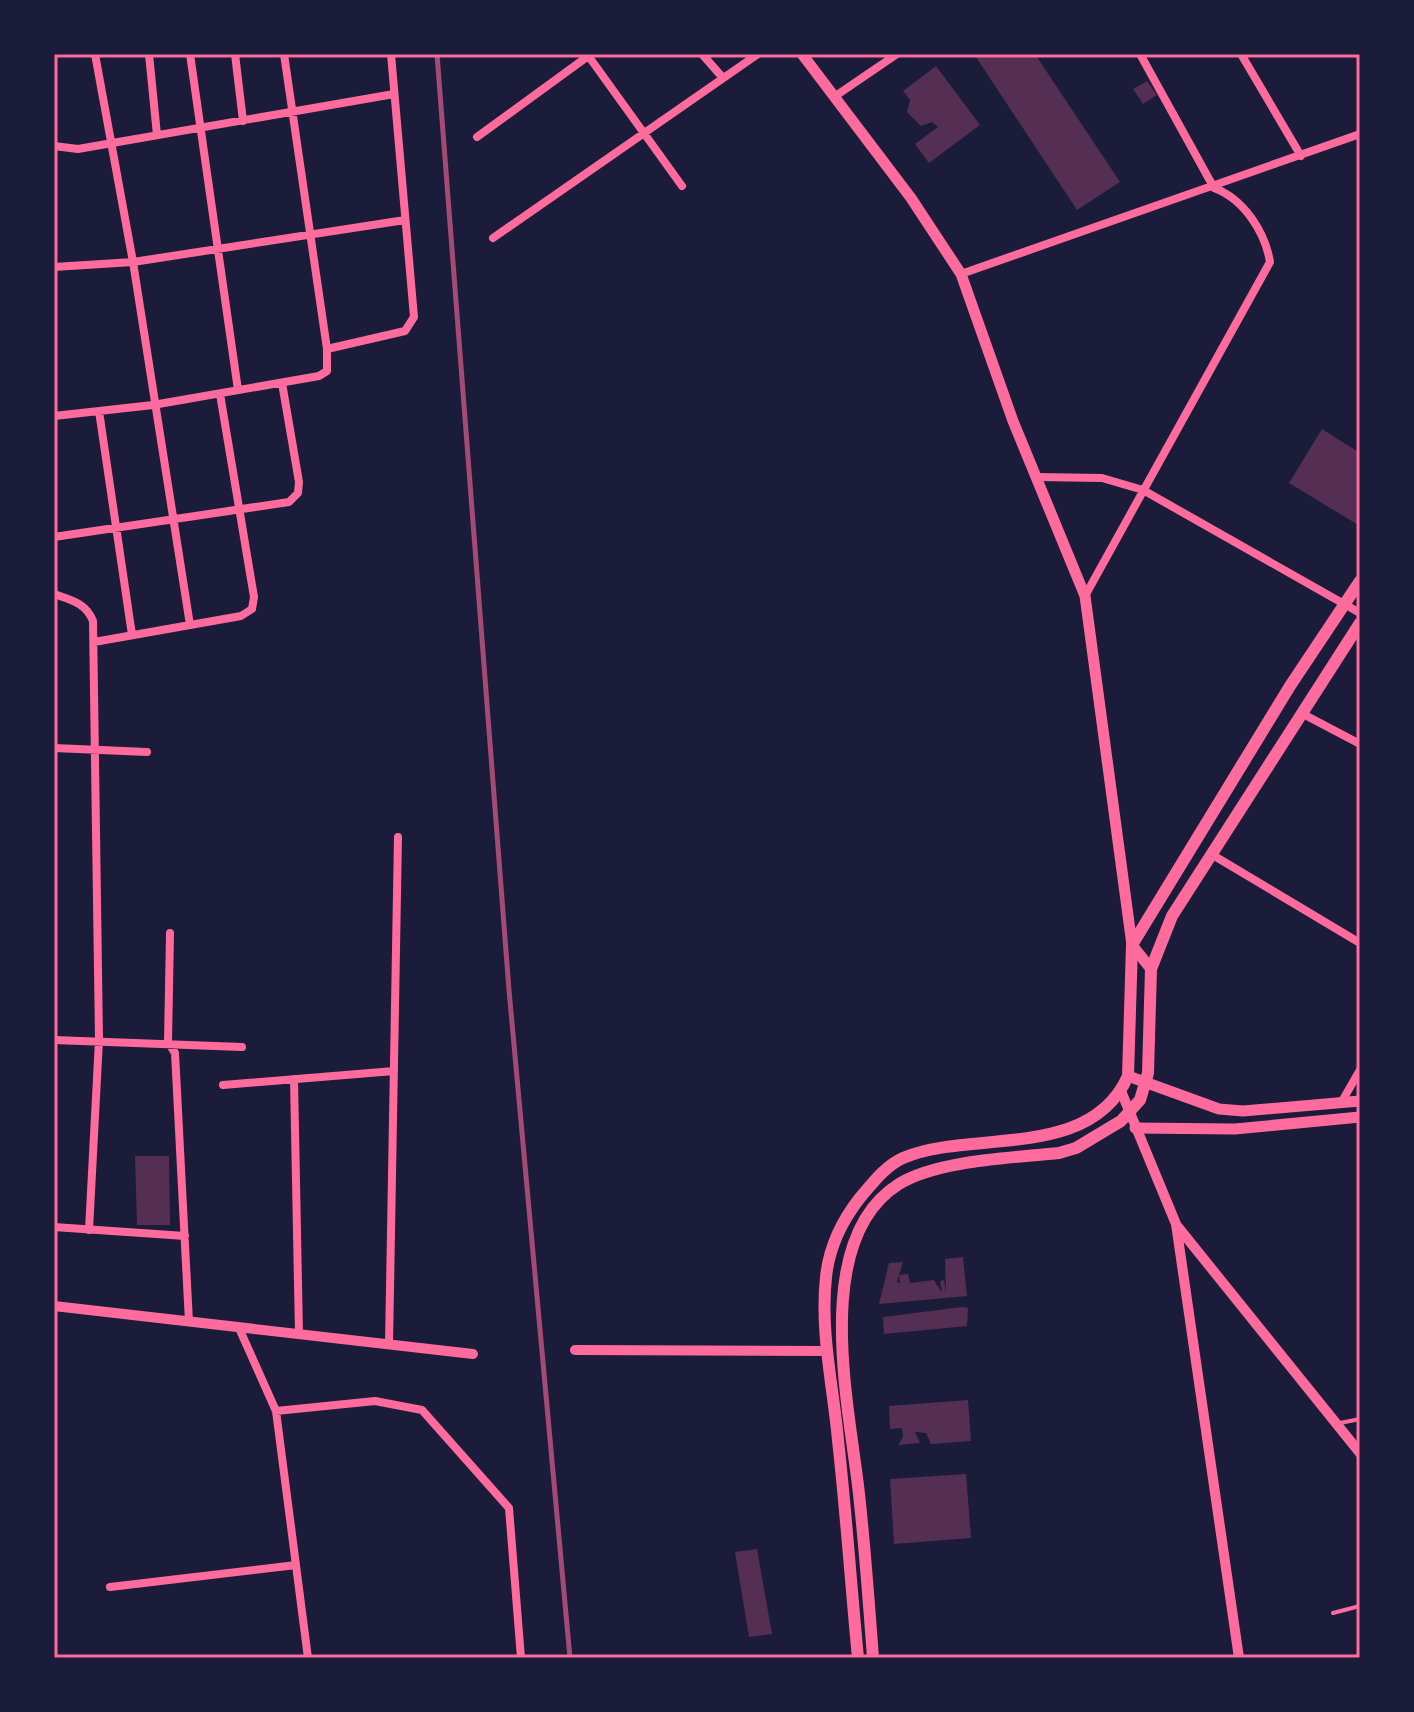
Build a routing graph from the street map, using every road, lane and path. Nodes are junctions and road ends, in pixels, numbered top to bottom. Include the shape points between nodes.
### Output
1 (95, 54) edge
2 (149, 54) edge
3 (190, 54) edge
4 (235, 54) edge
5 (284, 54) edge
6 (391, 54) edge
7 (702, 54) edge
8 (758, 54) edge
9 (802, 54) edge
10 (897, 54) edge
11 (1140, 54) edge
12 (1241, 54) edge
13 (589, 55) edge
14 (723, 78) junction
15 (394, 94) junction
16 (834, 97) junction
17 (291, 112) junction
18 (243, 121) junction
19 (201, 128) junction
20 (644, 133) junction
21 (1360, 134) edge
22 (157, 135) junction
23 (477, 137) dead end
24 (113, 143) junction
25 (54, 146) edge
26 (1301, 156) junction
27 (682, 186) dead end
28 (1214, 188) junction
29 (405, 220) junction
30 (310, 235) junction
31 (493, 238) dead end
32 (218, 249) junction
33 (133, 262) junction
34 (54, 267) edge
35 (961, 274) junction
36 (327, 349) junction
37 (282, 383) junction
38 (238, 390) junction
39 (220, 394) junction
40 (153, 405) junction
41 (99, 411) junction
42 (54, 416) edge
43 (1036, 477) junction
44 (1143, 490) junction
45 (239, 509) junction
46 (172, 519) junction
47 (116, 528) junction
48 (54, 537) edge
49 (1360, 581) edge
50 (54, 594) edge
51 (1085, 596) junction
52 (1345, 604) junction
53 (1360, 613) edge
54 (1360, 623) edge
55 (190, 625) junction
56 (132, 635) junction
57 (94, 642) junction
58 (1303, 714) junction
59 (1360, 744) edge
60 (54, 748) edge
61 (95, 750) junction
62 (147, 752) dead end
63 (398, 837) dead end
64 (1211, 854) junction
65 (170, 933) dead end
66 (1360, 943) edge
67 (1132, 945) junction
68 (1151, 969) junction
69 (54, 1040) edge
70 (99, 1040) junction
71 (168, 1042) junction
72 (242, 1047) dead end
73 (1360, 1070) edge
74 (394, 1071) junction
75 (1128, 1076) junction
76 (294, 1079) junction
77 (1147, 1084) junction
78 (223, 1085) dead end
79 (1121, 1091) junction
80 (1360, 1101) edge
81 (1341, 1103) junction
82 (1131, 1113) junction
83 (1360, 1117) edge
84 (1135, 1128) junction
85 (1176, 1224) junction
86 (54, 1227) edge
87 (89, 1230) junction
88 (185, 1236) junction
89 (54, 1306) edge
90 (189, 1322) junction
91 (239, 1328) junction
92 (299, 1334) junction
93 (389, 1345) junction
94 (575, 1350) dead end
95 (826, 1351) junction
96 (473, 1354) dead end
97 (276, 1411) junction
98 (1360, 1419) edge
99 (1338, 1423) junction
100 (1360, 1453) edge
101 (296, 1565) junction
102 (110, 1587) dead end
103 (1360, 1606) edge
104 (1333, 1613) dead end
105 (308, 1658) edge
106 (521, 1658) edge
107 (858, 1658) edge
108 (873, 1658) edge
109 (1239, 1658) edge

1 - 24 street
2 - 22 street
3 - 19 street
4 - 18 street
5 - 17 street
6 - 15 street
7 - 14 street
8 - 14 street
9 - 16 main road
10 - 16 street
11 - 28 street
12 - 26 street
13 - 20 street
13 - 23 street
14 - 20 street
15 - 17 street
15 - 29 street
16 - 35 main road
17 - 18 street
17 - 30 street
18 - 19 street
19 - 22 street
19 - 32 street
20 - 27 street
20 - 31 street
21 - 26 street
22 - 24 street
24 - 25 street via 78,149
24 - 33 street
26 - 28 street
28 - 35 street
28 - 44 street via 1240,203 1268,247 1270,262
29 - 30 street
29 - 36 street via 412,324 405,331
30 - 32 street
30 - 36 street
32 - 33 street
32 - 38 street
33 - 34 street
33 - 40 street
35 - 43 main road
36 - 37 street via 327,371
37 - 38 street
37 - 45 street via 298,493 289,502
38 - 39 street
39 - 40 street
39 - 45 street
40 - 41 street
40 - 46 street
41 - 42 street
41 - 47 street
43 - 44 street via 1102,478
43 - 51 main road
44 - 51 street
44 - 52 street
45 - 46 street
45 - 55 street via 252,609 241,616
46 - 47 street
46 - 55 street
47 - 48 street
47 - 56 street
49 - 52 main road
50 - 57 street via 89,611
51 - 67 main road
52 - 53 street
52 - 67 main road
54 - 58 main road
55 - 56 street
56 - 57 street
57 - 61 street
58 - 59 street
58 - 64 main road
60 - 61 street
61 - 62 street
61 - 70 street
63 - 74 street
64 - 66 street
64 - 68 main road via 1172,916
65 - 71 street
67 - 68 main road
67 - 75 main road
68 - 77 main road
69 - 70 street
70 - 71 street
70 - 87 street
71 - 72 street
71 - 88 street via 175,1053
73 - 81 street
74 - 76 street
74 - 93 street
75 - 77 main road
75 - 79 main road
76 - 78 street
76 - 92 street
77 - 81 main road via 1219,1109
77 - 82 main road
79 - 82 street
79 - 95 main road via 1074,1125 1033,1139 903,1158 877,1178 846,1216 834,1243 826,1276
80 - 81 main road
82 - 84 street
82 - 108 main road via 1059,1153 916,1175 877,1203 861,1228 849,1257 842,1328
83 - 84 main road via 1235,1129
84 - 85 street
85 - 99 street
85 - 109 street
86 - 87 street
87 - 88 street
88 - 90 street
89 - 90 street
90 - 91 street
91 - 92 street
91 - 97 street
92 - 93 street
93 - 96 street
94 - 95 street
95 - 107 main road
97 - 101 street
97 - 106 street via 375,1401 422,1410 509,1508
98 - 99 lane
99 - 100 street
101 - 102 street
101 - 105 street
103 - 104 lane

